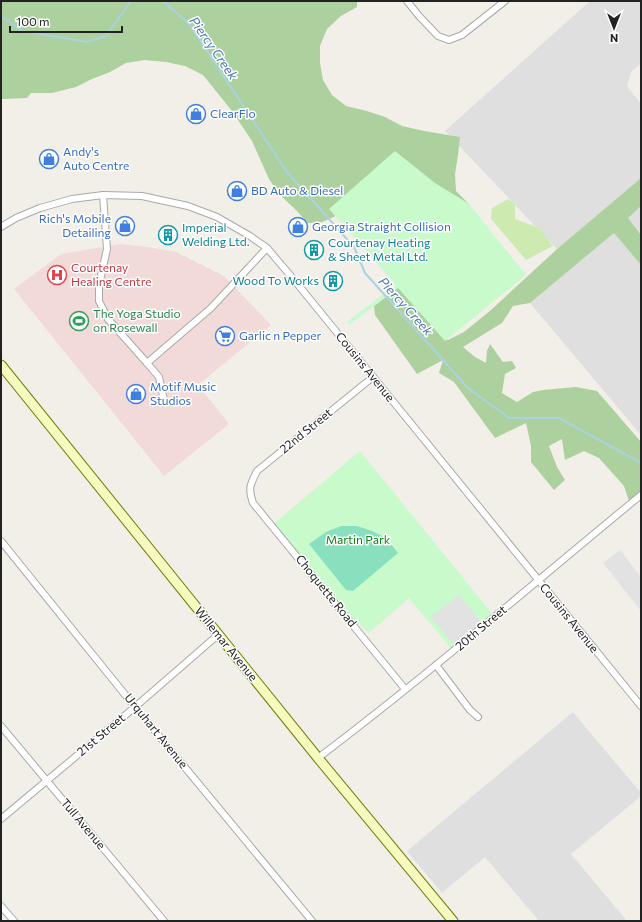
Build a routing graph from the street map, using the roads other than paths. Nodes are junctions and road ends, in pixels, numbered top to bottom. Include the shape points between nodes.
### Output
1 (407, 1) edge
2 (505, 1) edge
3 (103, 195) junction
4 (1, 227) edge
5 (267, 248) junction
6 (147, 363) junction
7 (1, 365) edge
8 (373, 377) junction
9 (164, 400) dead end
10 (249, 492) joint
11 (641, 495) edge
12 (1, 541) edge
13 (538, 580) junction
14 (219, 634) junction
15 (436, 665) junction
16 (406, 689) junction
17 (641, 706) edge
18 (135, 707) junction
19 (478, 717) dead end
20 (1, 726) edge
21 (318, 758) junction
22 (47, 781) junction
23 (1, 820) edge
24 (1, 906) edge
25 (14, 921) edge
26 (164, 921) edge
27 (312, 921) edge
28 (453, 921) edge

1 - 2 street via 438,36 449,40 462,35
3 - 4 street, Cousins Avenue via 72,199 40,208
3 - 5 street, Cousins Avenue via 142,196 188,206 217,217
3 - 6 street via 107,249 99,285 100,302 108,319
5 - 6 street via 211,308
5 - 8 street, Cousins Avenue
6 - 9 street via 159,377
7 - 14 street, Willemar Avenue
8 - 10 street, 22nd Street via 257,471
8 - 13 street, Cousins Avenue
10 - 16 street, Choquette Road via 253,503
11 - 13 street, 20th Street
12 - 18 street, Urquhart Avenue
13 - 15 street, 20th Street
13 - 17 street, Cousins Avenue
14 - 18 street, 21st Street
14 - 21 street, Willemar Avenue
15 - 16 street, 20th Street
15 - 19 street
16 - 21 street, 20th Street
18 - 22 street, 21st Street
18 - 27 street, Urquhart Avenue
20 - 22 street, Tull Avenue
21 - 28 street, Willemar Avenue
22 - 23 street, 21st Street
22 - 26 street, Tull Avenue
24 - 25 street

